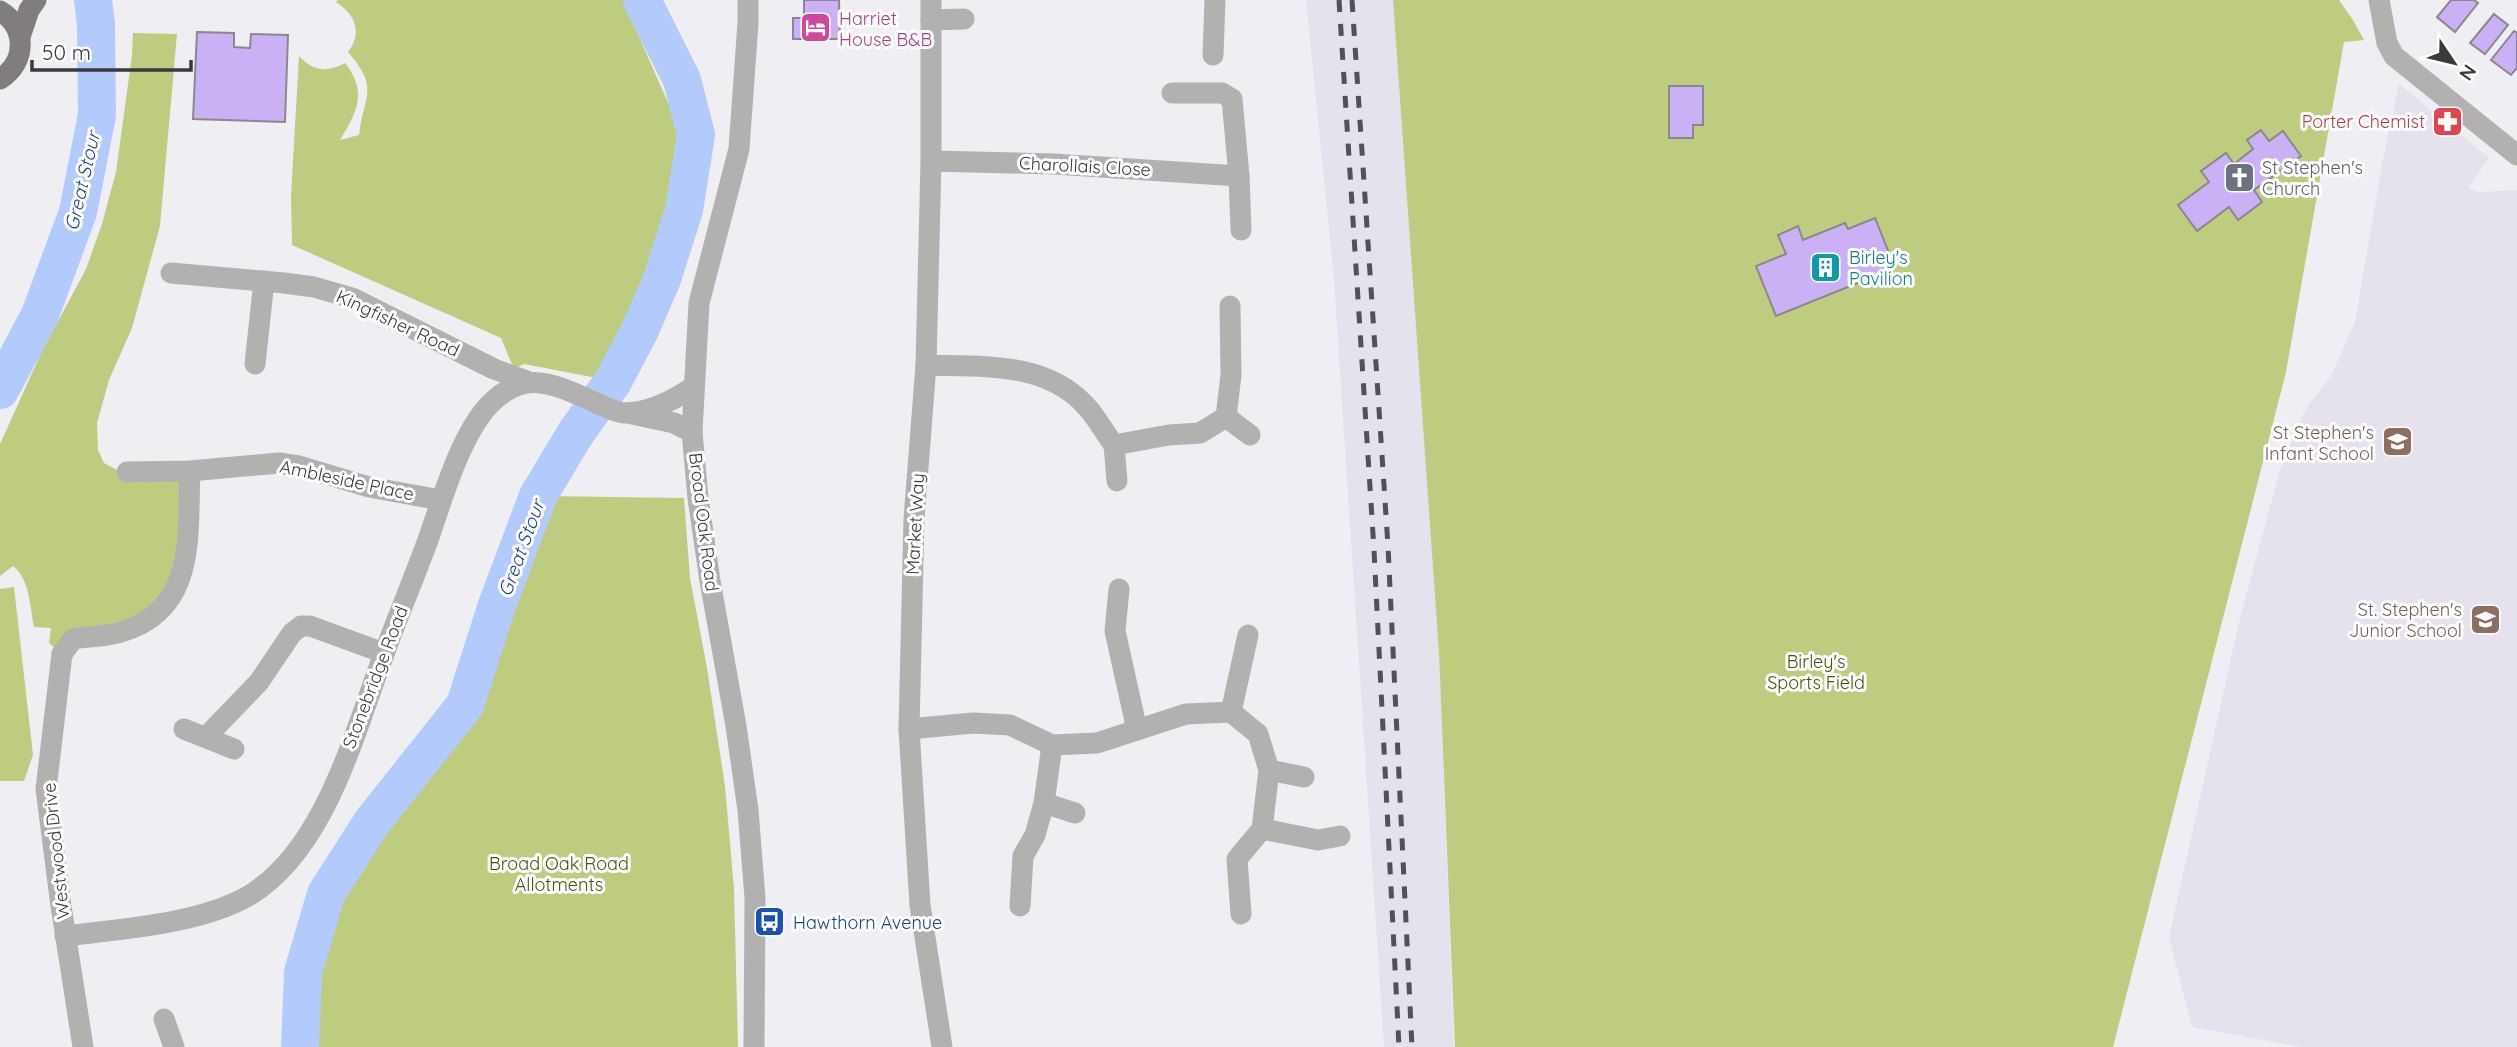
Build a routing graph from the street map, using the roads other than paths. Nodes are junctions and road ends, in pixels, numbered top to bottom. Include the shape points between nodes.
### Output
1 (7, 0) edge
2 (36, 0) edge
3 (748, 0) edge
4 (1215, 0) edge
5 (2379, 0) edge
6 (0, 8) edge
7 (931, 10) edge
8 (964, 19) dead end
9 (20, 37) junction
10 (1213, 55) dead end
11 (1, 81) edge
12 (1172, 93) dead end
13 (2517, 155) edge
14 (931, 161) junction
15 (1239, 176) junction
16 (1241, 230) dead end
17 (171, 273) dead end
18 (264, 281) junction
19 (1230, 306) dead end
20 (254, 364) dead end
21 (926, 365) junction
22 (527, 382) junction
23 (693, 387) junction
24 (625, 413) junction
25 (1226, 416) junction
26 (692, 432) junction
27 (1250, 435) dead end
28 (1114, 445) junction
29 (190, 471) junction
30 (127, 472) dead end
31 (1117, 481) dead end
32 (441, 500) junction
33 (1119, 589) dead end
34 (1248, 635) dead end
35 (384, 653) junction
36 (1231, 712) junction
37 (184, 729) dead end
38 (909, 729) junction
39 (1137, 730) junction
40 (206, 737) junction
41 (1052, 745) junction
42 (234, 749) dead end
43 (1269, 770) junction
44 (1304, 777) dead end
45 (1044, 803) junction
46 (1075, 813) dead end
47 (1262, 829) junction
48 (1340, 836) dead end
49 (1020, 906) dead end
50 (1241, 914) dead end
51 (65, 936) junction
52 (164, 1018) dead end
53 (83, 1047) edge
54 (174, 1047) edge
55 (754, 1047) edge
56 (942, 1047) edge

1 - 6 main road
2 - 9 main road
3 - 23 street, Broad Oak Road via 739,149 699,303
4 - 10 street
5 - 13 street via 2387,43 2400,63
6 - 9 main road via 16,25
7 - 8 street
7 - 14 street, Market Way
9 - 11 main road via 18,61
12 - 15 street via 1222,93 1232,99
14 - 15 street, Charollais Close
14 - 21 street, Market Way
15 - 16 street
17 - 18 street, Kingfisher Road
18 - 20 street
18 - 22 street, Kingfisher Road via 314,287 352,298
19 - 25 street via 1231,375
21 - 28 street via 1014,368 1057,382 1085,405
21 - 38 street, Market Way via 914,519
22 - 24 street via 565,389
22 - 32 street, Stonebridge Road via 510,388 480,418
23 - 24 street via 672,402
23 - 26 street, Broad Oak Road
24 - 26 street
25 - 27 street
25 - 28 street via 1200,433
26 - 55 street, Broad Oak Road via 710,581 748,810 755,898
28 - 31 street
29 - 30 street, Ambleside Place
29 - 32 street, Ambleside Place via 279,463
29 - 51 street, Westwood Drive via 188,547 182,575 162,609 145,623 120,633 73,639 56,649 46,789
32 - 35 street, Stonebridge Road
33 - 39 street via 1115,631
34 - 36 street
35 - 40 street via 300,626 259,682
35 - 51 street, Stonebridge Road via 317,824 279,874 215,911
36 - 39 street via 1186,714
36 - 43 street via 1258,734
37 - 40 street
38 - 41 street via 1010,725
38 - 56 street, Market Way via 920,905
39 - 41 street via 1097,743
40 - 42 street
41 - 45 street
43 - 44 street
43 - 47 street
45 - 46 street
45 - 49 street via 1023,856
47 - 48 street via 1318,840
47 - 50 street via 1237,859
51 - 53 street, Westwood Drive
52 - 54 street

